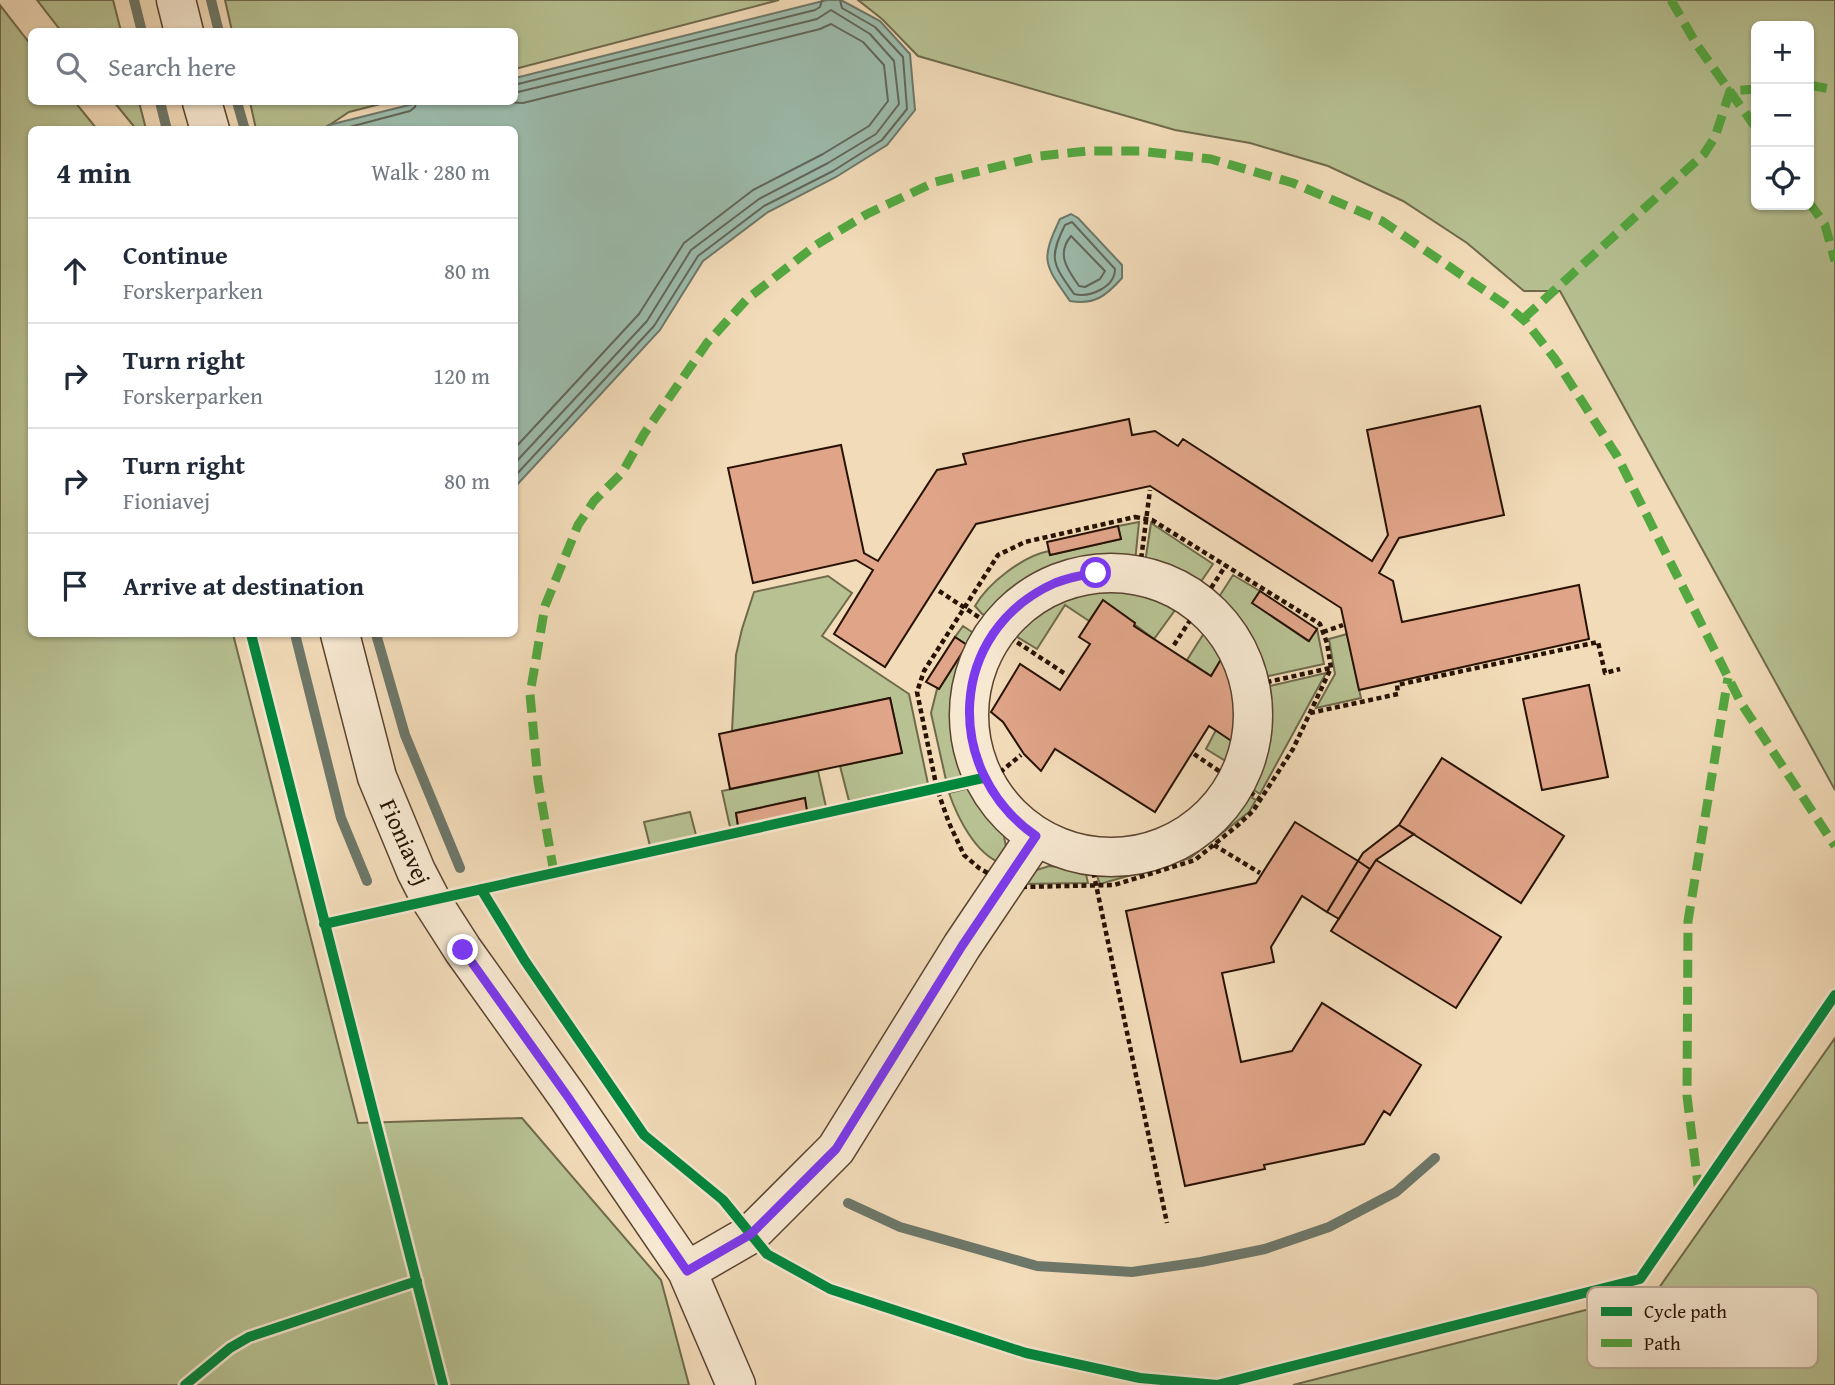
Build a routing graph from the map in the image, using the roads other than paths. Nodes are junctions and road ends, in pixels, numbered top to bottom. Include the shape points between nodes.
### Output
1 (176, 0) edge
2 (183, 28) edge
3 (203, 105) edge
4 (209, 126) edge
5 (341, 637) edge
6 (1036, 836) junction
7 (687, 1271) junction
8 (736, 1385) edge

1 - 2 street
3 - 4 street
5 - 7 street, Fioniavej via 377,777 431,900
6 - 6 street via 959,785 971,738 970,695 981,655 1020,605 1055,583 1096,573 1139,575 1178,589 1201,604 1237,647 1250,686 1253,729 1248,790 1172,844 1093,871
6 - 7 street via 836,1149 751,1234
7 - 8 street, Fioniavej

